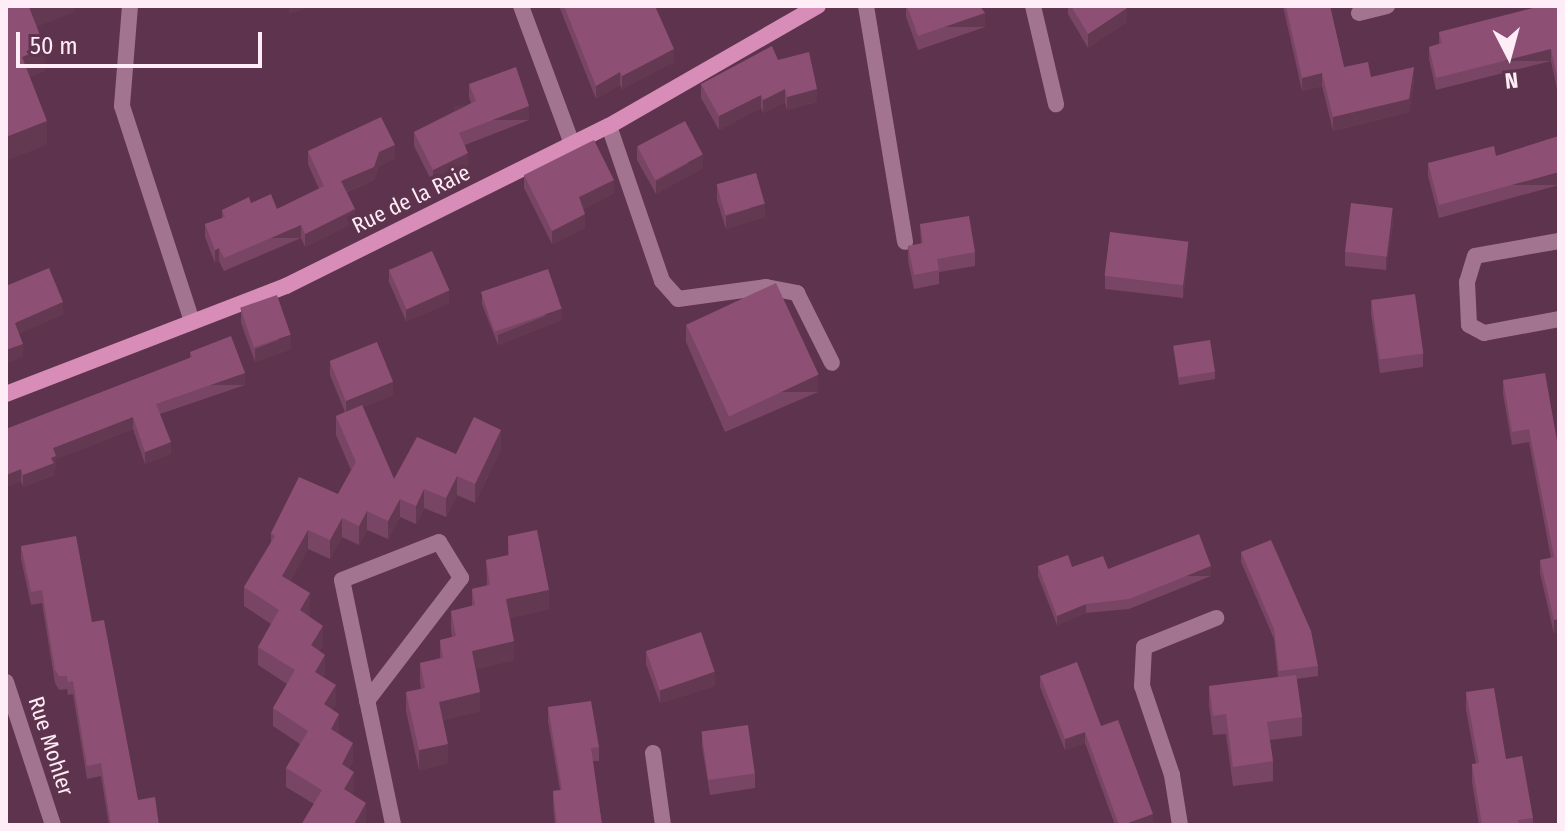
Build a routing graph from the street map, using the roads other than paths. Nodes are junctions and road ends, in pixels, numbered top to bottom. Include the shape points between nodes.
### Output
1 (130, 6) edge
2 (521, 6) edge
3 (818, 6) edge
4 (866, 6) edge
5 (1033, 6) edge
6 (1387, 6) edge
7 (1359, 13) dead end
8 (1056, 104) dead end
9 (609, 126) junction
10 (572, 144) junction
11 (1559, 241) edge
12 (905, 242) dead end
13 (1559, 319) edge
14 (192, 322) junction
15 (832, 363) dead end
16 (6, 394) edge
17 (1216, 618) dead end
18 (6, 682) edge
19 (367, 701) junction
20 (653, 753) dead end
21 (53, 825) edge
22 (393, 825) edge
23 (663, 825) edge
24 (1180, 825) edge

1 - 14 street via 122,106
2 - 10 street
3 - 9 street, Rue de la Raie
4 - 12 street
5 - 8 street
6 - 7 street
9 - 10 street, Rue de la Raie
9 - 15 street via 662,281 678,299 766,287 797,293
10 - 14 street, Rue de la Raie via 286,286
11 - 13 street via 1475,256 1467,282 1469,325 1484,333
14 - 16 street, Rue de la Raie
17 - 24 street via 1144,647 1142,686 1172,775
18 - 21 street, Rue Mohler
19 - 19 street via 342,580 439,542 461,578
19 - 22 street
20 - 23 street

